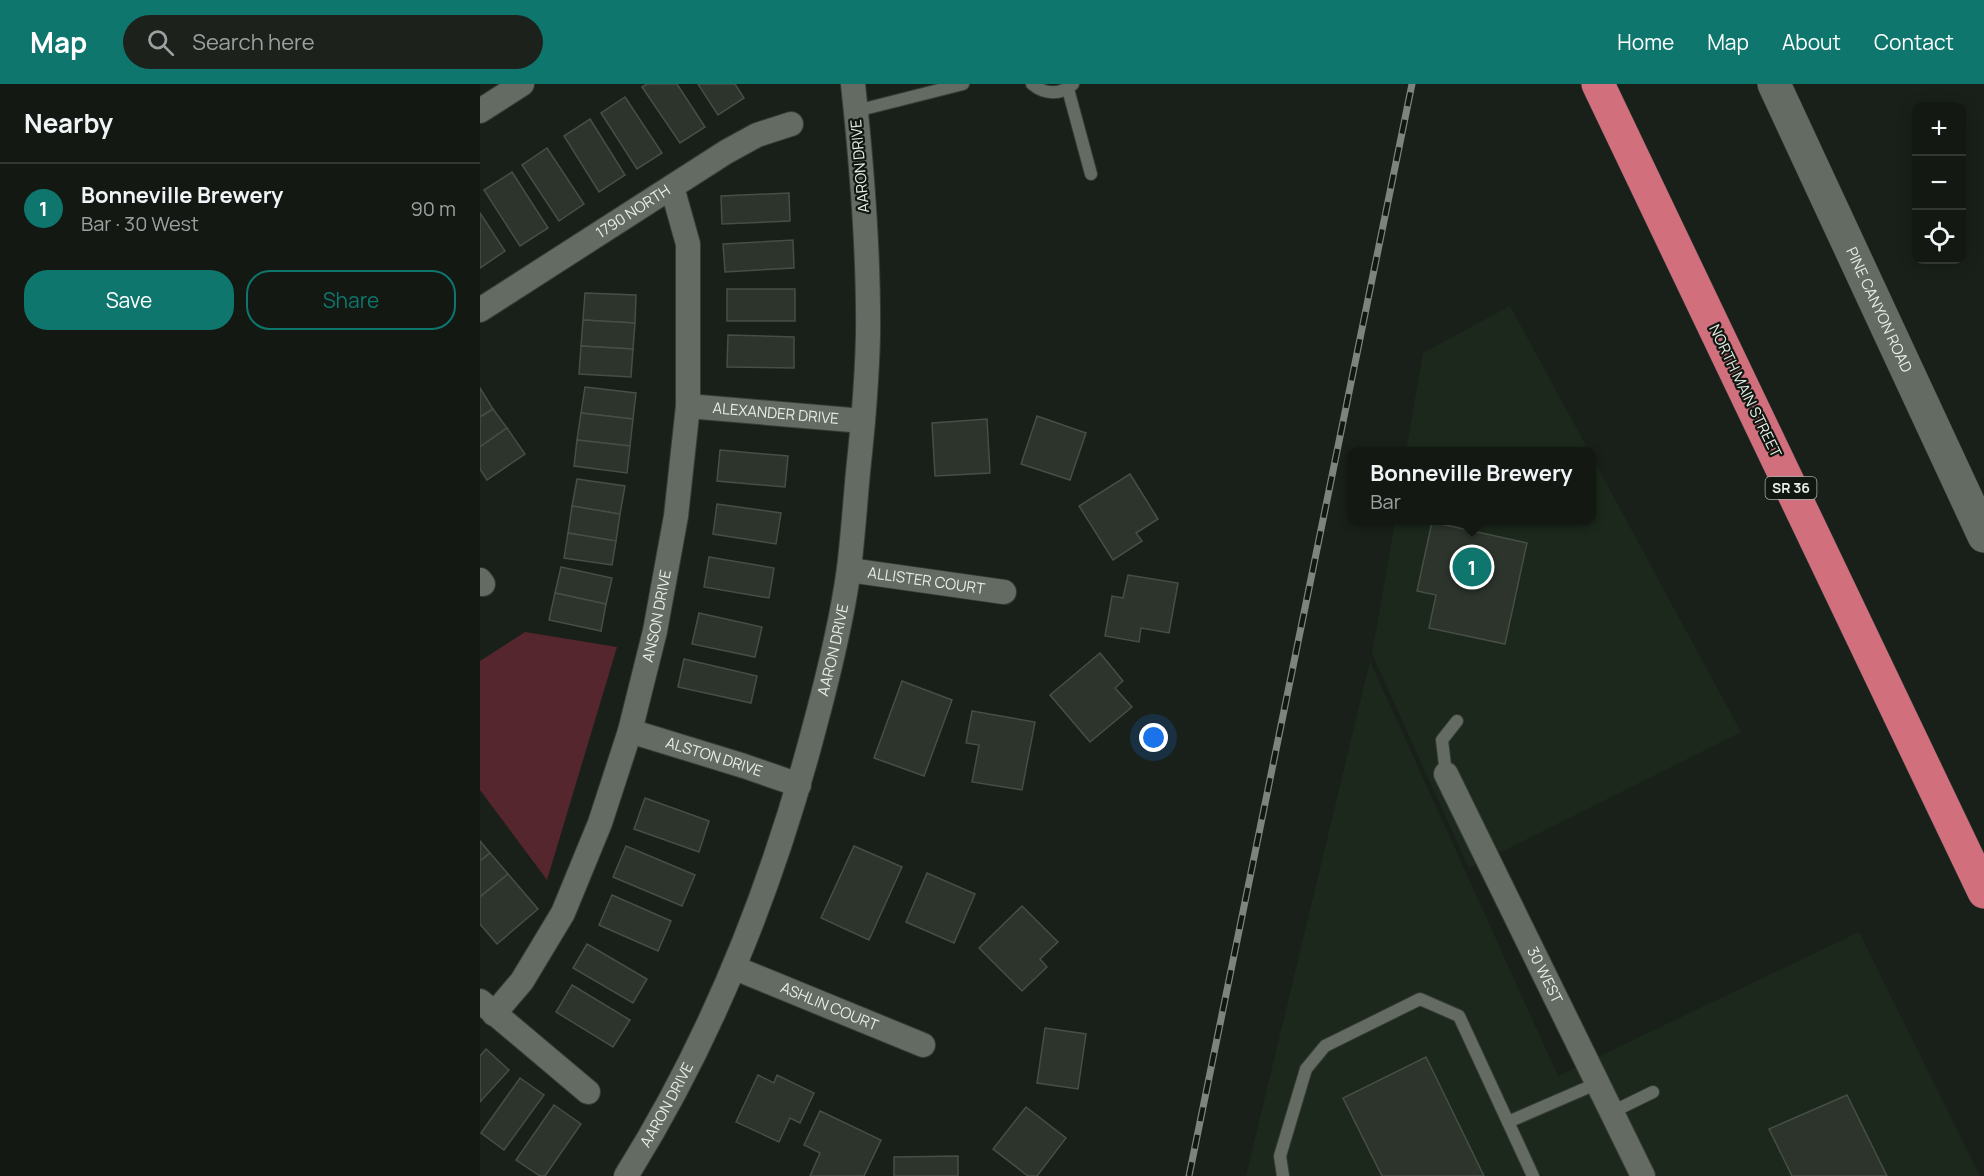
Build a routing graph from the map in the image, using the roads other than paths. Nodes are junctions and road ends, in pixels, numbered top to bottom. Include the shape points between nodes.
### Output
1 (522, 84) edge
2 (853, 84) edge
3 (963, 84) edge
4 (1032, 84) edge
5 (1598, 84) edge
6 (1774, 84) edge
7 (1071, 86) edge
8 (480, 111) edge
9 (856, 111) junction
10 (791, 124) dead end
11 (1091, 174) dead end
12 (672, 187) junction
13 (480, 310) edge
14 (688, 406) junction
15 (863, 421) junction
16 (1984, 536) edge
17 (849, 570) junction
18 (1004, 592) dead end
19 (1457, 722) dead end
20 (630, 731) junction
21 (1446, 774) joint
22 (800, 785) junction
23 (1984, 892) edge
24 (735, 968) junction
25 (487, 1007) edge
26 (923, 1045) dead end
27 (1598, 1083) junction
28 (588, 1092) dead end
29 (1653, 1092) dead end
30 (1612, 1112) junction
31 (1508, 1122) junction
32 (626, 1176) edge
33 (1283, 1176) edge
34 (1533, 1176) edge
35 (1643, 1176) edge

1 - 8 street
2 - 9 street, AARON DRIVE
3 - 9 lane
4 - 7 lane via 1049,93
5 - 23 highway, NORTH MAIN STREET / SR 36
6 - 16 street, PINE CANYON ROAD
7 - 11 lane
9 - 15 street, AARON DRIVE via 867,262
10 - 12 street, 1790 NORTH via 757,135
12 - 13 street, 1790 NORTH
12 - 14 street, ANSON DRIVE via 688,244
14 - 15 street, ALEXANDER DRIVE
14 - 20 street, ANSON DRIVE via 672,539 655,631
15 - 17 street, AARON DRIVE
17 - 18 street, ALLISTER COURT
17 - 22 street, AARON DRIVE via 828,676
19 - 21 lane via 1442,740
20 - 22 street, ALSTON DRIVE
20 - 25 street, ANSON DRIVE via 600,823 563,913 522,981
21 - 27 street, 30 WEST
22 - 24 street, AARON DRIVE
24 - 26 street, ASHLIN COURT
24 - 32 street, AARON DRIVE
25 - 28 street
27 - 30 street, 30 WEST
27 - 31 lane
29 - 30 lane
30 - 35 street, 30 WEST
31 - 33 lane via 1459,1016 1420,999 1325,1046 1306,1069 1280,1156
31 - 34 lane

